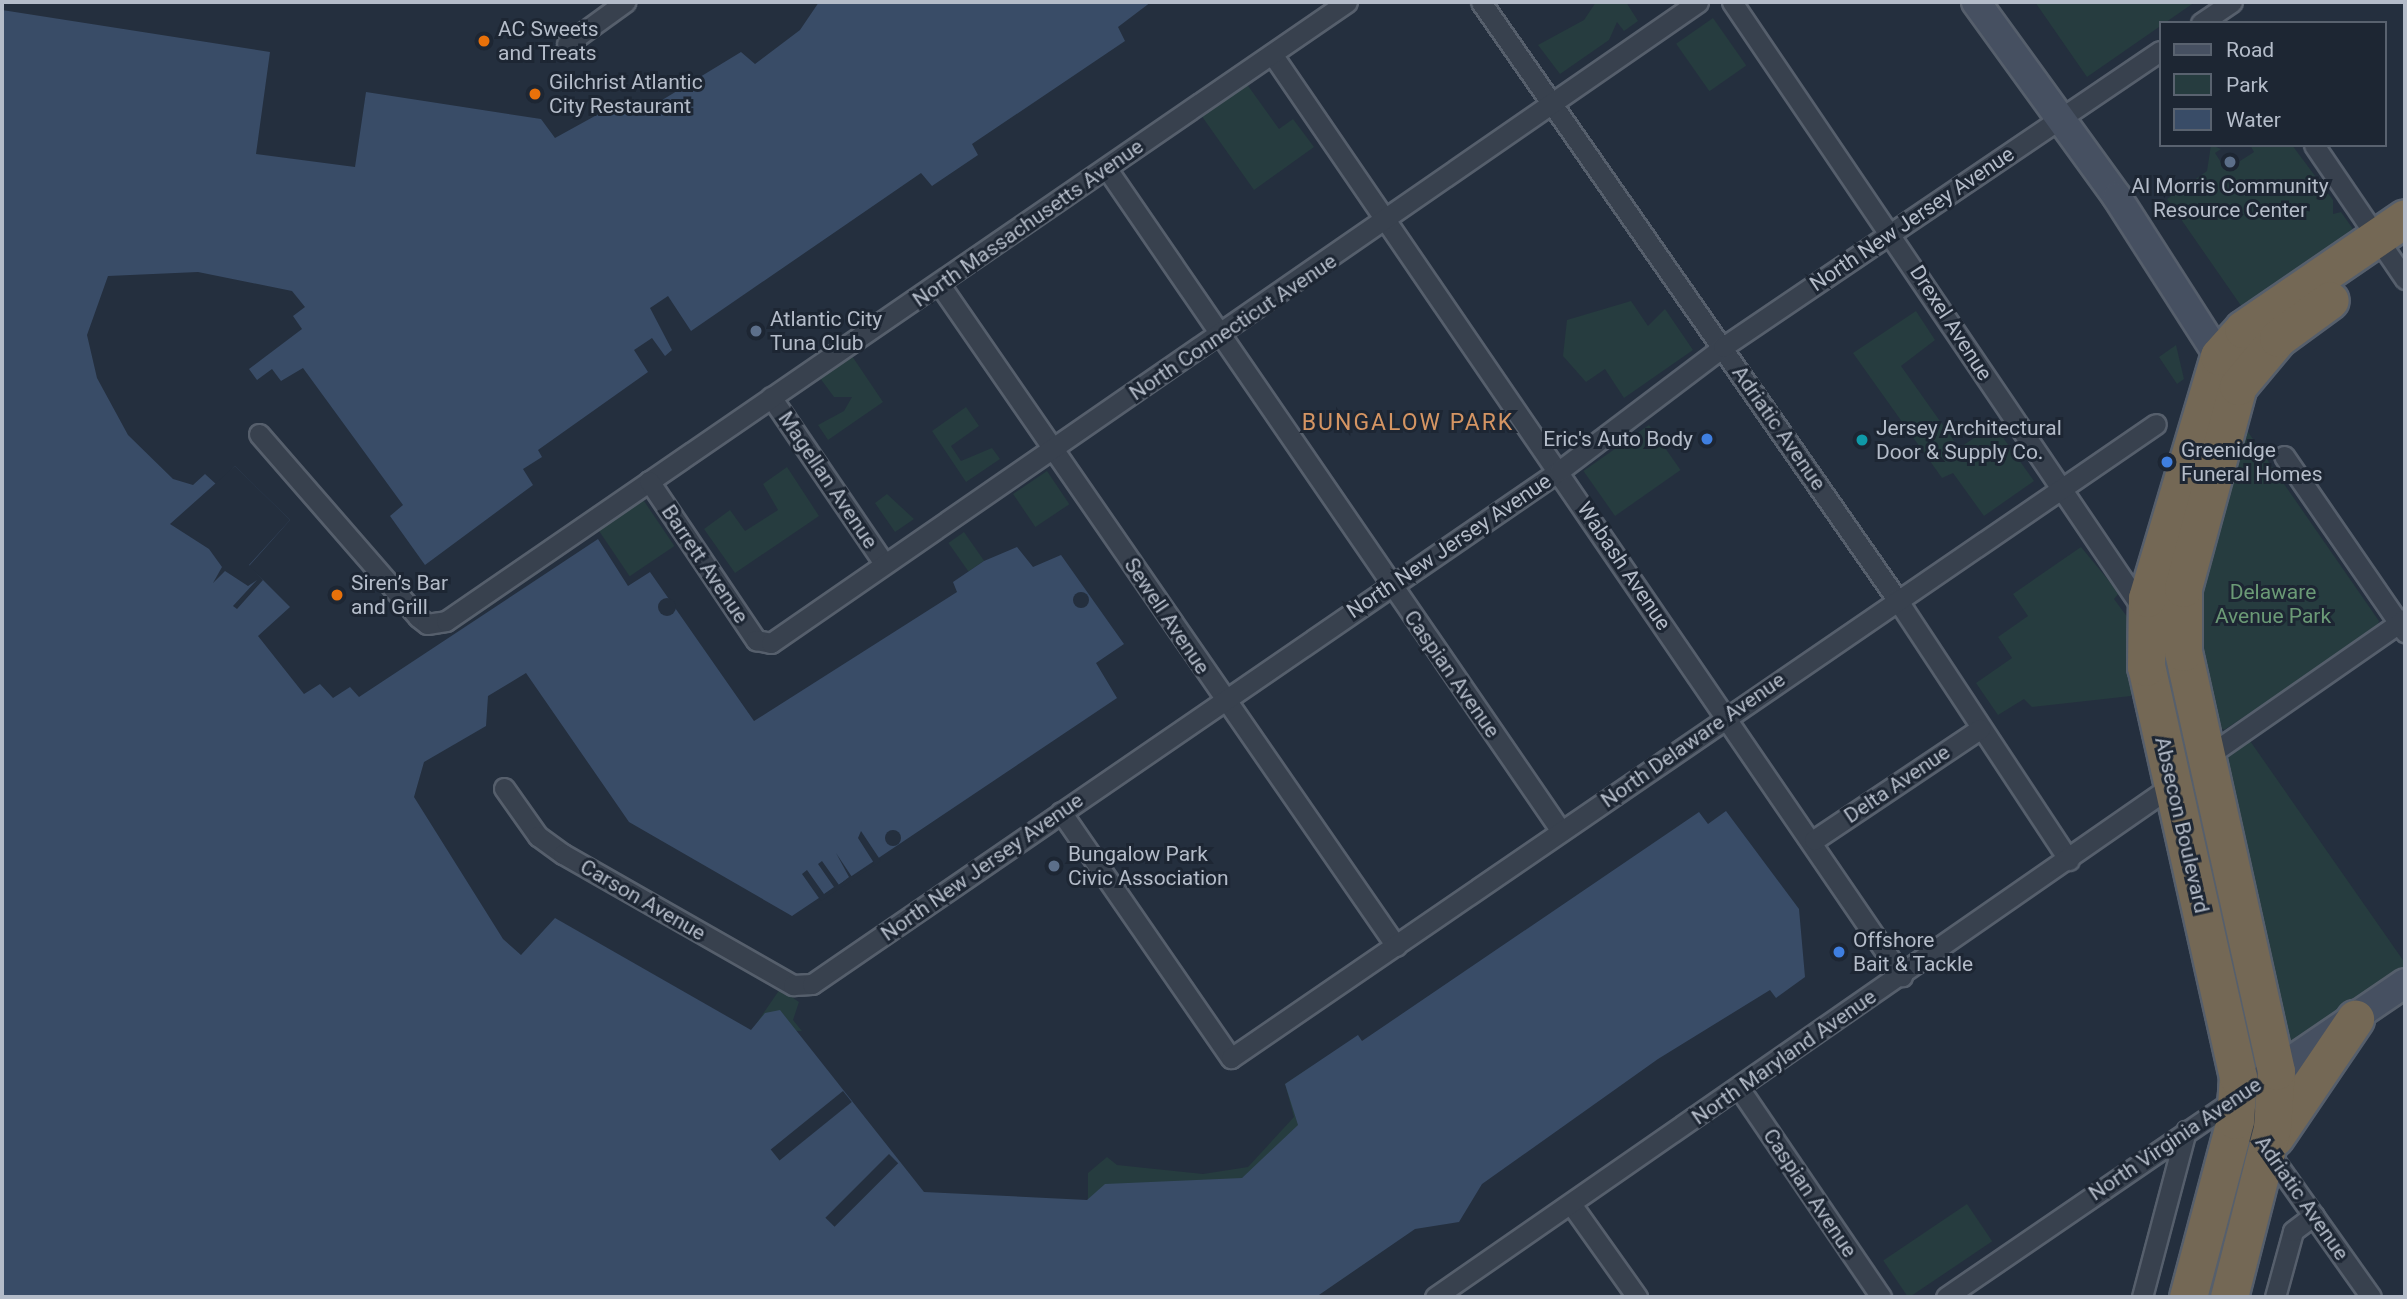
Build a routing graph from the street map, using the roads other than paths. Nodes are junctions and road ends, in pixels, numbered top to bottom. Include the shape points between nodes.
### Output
1 (625, 2) edge
2 (1347, 2) edge
3 (1481, 2) edge
4 (1698, 2) edge
5 (1732, 2) edge
6 (1976, 2) edge
7 (2225, 9) edge
8 (2204, 21) edge
9 (567, 44) dead end
10 (2158, 52) edge
11 (1272, 54) junction
12 (1549, 103) junction
13 (2061, 118) junction
14 (2316, 147) edge
15 (1107, 169) junction
16 (1386, 222) junction
17 (1892, 235) junction
18 (2397, 248) edge
19 (940, 285) junction
20 (1220, 337) junction
21 (1723, 347) junction
22 (2219, 356) junction
23 (2238, 386) junction
24 (771, 397) junction
25 (2156, 424) dead end
26 (259, 434) dead end
27 (1054, 449) junction
28 (2284, 456) dead end
29 (1559, 471) junction
30 (649, 481) junction
31 (2060, 489) junction
32 (884, 563) junction
33 (1391, 586) junction
34 (1896, 598) junction
35 (2144, 611) junction
36 (2403, 625) edge
37 (763, 643) joint
38 (1224, 699) junction
39 (1727, 717) junction
40 (1980, 729) junction
41 (2207, 755) junction
42 (2173, 786) junction
43 (504, 788) dead end
44 (1060, 812) junction
45 (1561, 831) junction
46 (1814, 839) junction
47 (2069, 860) junction
48 (1396, 946) junction
49 (1902, 976) junction
50 (2405, 983) edge
51 (803, 986) joint
52 (2355, 1019) junction
53 (2276, 1071) junction
54 (1739, 1088) junction
55 (2238, 1097) junction
56 (2186, 1130) junction
57 (2267, 1150) junction
58 (1571, 1204) junction
59 (2314, 1215) junction
60 (1434, 1297) edge
61 (1637, 1297) edge
62 (1881, 1297) edge
63 (1946, 1297) edge
64 (2142, 1297) edge
65 (2188, 1297) edge
66 (2229, 1297) edge
67 (2275, 1297) edge
68 (2371, 1297) edge

1 - 9 street
2 - 11 street, North Massachusetts Avenue
3 - 12 street, Adriatic Avenue
4 - 12 street, North Connecticut Avenue
5 - 17 street, Drexel Avenue
6 - 13 street
7 - 8 street
10 - 13 street, North New Jersey Avenue
11 - 15 street, North Massachusetts Avenue
11 - 16 street, Wabash Avenue
12 - 16 street, North Connecticut Avenue
12 - 21 street, Adriatic Avenue
13 - 17 street, North New Jersey Avenue
13 - 22 street
14 - 18 street
15 - 19 street, North Massachusetts Avenue
15 - 20 street, Caspian Avenue
16 - 20 street, North Connecticut Avenue
16 - 29 street, Wabash Avenue
17 - 21 street, North New Jersey Avenue
17 - 31 street, Drexel Avenue
18 - 22 highway via 2243,329
18 - 23 highway via 2289,328
19 - 24 street, North Massachusetts Avenue
19 - 27 street, Sewell Avenue
20 - 27 street, North Connecticut Avenue
20 - 33 street, Caspian Avenue
21 - 29 street, North New Jersey Avenue
21 - 34 street, Adriatic Avenue
22 - 23 street
22 - 35 highway, Absecon Boulevard
23 - 41 highway, Absecon Boulevard via 2217,444 2182,596 2183,652
24 - 30 street, North Massachusetts Avenue
24 - 32 street, Magellan Avenue
25 - 31 street, North Delaware Avenue
26 - 30 street, North Massachusetts Avenue via 427,624 446,621
27 - 32 street, North Connecticut Avenue
27 - 38 street, Sewell Avenue
28 - 36 street
29 - 33 street, North New Jersey Avenue
29 - 39 street, Wabash Avenue
30 - 37 street, Barrett Avenue
31 - 34 street, North Delaware Avenue
31 - 35 street, Drexel Avenue
32 - 37 street, North Connecticut Avenue
33 - 38 street, North New Jersey Avenue
33 - 45 street, Caspian Avenue
34 - 39 street, North Delaware Avenue
34 - 40 street, Adriatic Avenue
35 - 42 highway, Absecon Boulevard via 2145,660
36 - 41 street, North Maryland Avenue
38 - 44 street, North New Jersey Avenue
38 - 48 street, Sewell Avenue
39 - 45 street, North Delaware Avenue
39 - 46 street, Wabash Avenue
40 - 46 street, Delta Avenue
40 - 47 street, Adriatic Avenue
41 - 42 street, North Maryland Avenue
41 - 53 highway, Absecon Boulevard
42 - 47 street, North Maryland Avenue
42 - 55 highway, Absecon Boulevard via 2235,1054
43 - 51 street, Carson Avenue via 547,843
44 - 48 street, North Delaware Avenue via 1231,1058
44 - 51 street, North New Jersey Avenue
45 - 48 street, North Delaware Avenue
46 - 49 street, Wabash Avenue
47 - 49 street, North Maryland Avenue
49 - 54 street, North Maryland Avenue
50 - 52 street, North Virginia Avenue
52 - 53 street, North Virginia Avenue
52 - 57 highway
53 - 55 street, North Virginia Avenue
53 - 57 highway, Absecon Boulevard
54 - 58 street, North Maryland Avenue
54 - 62 street, Caspian Avenue
55 - 56 street, North Virginia Avenue
55 - 57 street, Adriatic Avenue
55 - 65 highway, Absecon Boulevard
56 - 63 street, North Virginia Avenue
56 - 64 street
57 - 59 street, Adriatic Avenue
57 - 66 highway, Absecon Boulevard
58 - 60 street, North Maryland Avenue
58 - 61 street
59 - 67 street via 2291,1236
59 - 68 street, Adriatic Avenue

